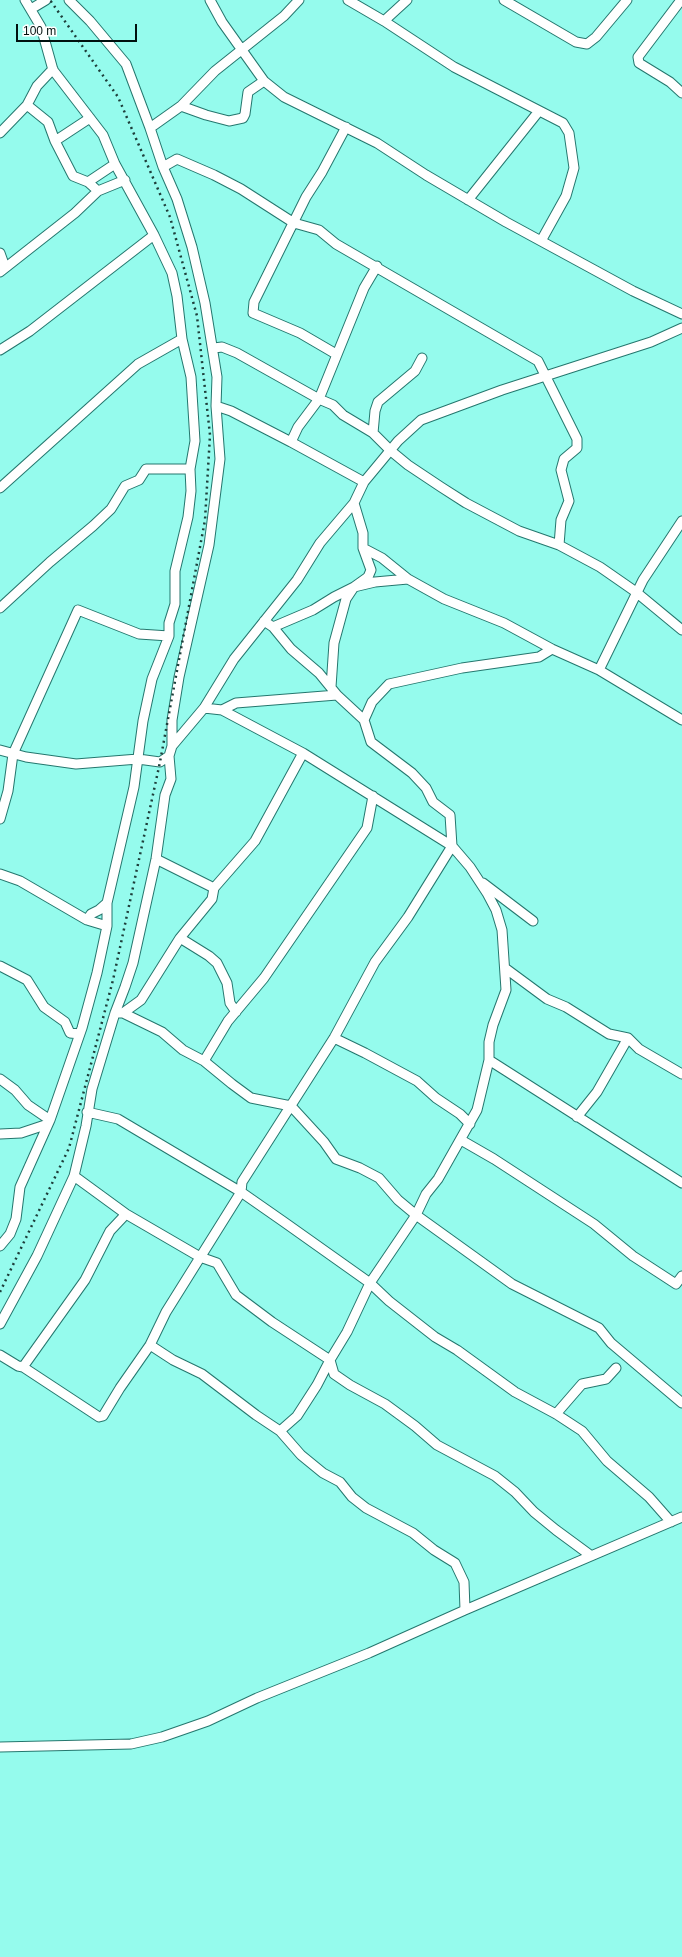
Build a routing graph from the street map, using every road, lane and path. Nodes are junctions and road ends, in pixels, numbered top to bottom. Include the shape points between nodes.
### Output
1 (25, 0) edge
2 (46, 0) edge
3 (69, 0) edge
4 (210, 0) edge
5 (299, 0) edge
6 (348, 0) edge
7 (407, 0) edge
8 (504, 0) edge
9 (627, 0) edge
10 (681, 0) edge
11 (31, 9) junction
12 (384, 21) junction
13 (241, 49) junction
14 (53, 69) junction
15 (264, 81) junction
16 (682, 93) edge
17 (27, 105) junction
18 (181, 106) junction
19 (539, 111) junction
20 (90, 118) junction
21 (346, 127) junction
22 (150, 128) junction
23 (0, 133) edge
24 (55, 141) junction
25 (115, 164) junction
26 (163, 167) junction
27 (124, 180) junction
28 (88, 182) junction
29 (98, 191) junction
30 (468, 200) junction
31 (294, 223) junction
32 (154, 235) junction
33 (541, 241) junction
34 (0, 253) edge
35 (377, 266) junction
36 (2, 269) edge
37 (682, 314) edge
38 (682, 328) edge
39 (182, 339) junction
40 (214, 348) junction
41 (0, 350) edge
42 (336, 354) junction
43 (422, 358) dead end
44 (546, 375) junction
45 (319, 400) junction
46 (216, 406) junction
47 (373, 433) junction
48 (291, 442) junction
49 (391, 451) junction
50 (190, 470) junction
51 (364, 482) junction
52 (0, 488) edge
53 (354, 503) junction
54 (682, 521) edge
55 (559, 545) junction
56 (363, 548) junction
57 (408, 579) junction
58 (354, 587) junction
59 (636, 592) junction
60 (0, 608) edge
61 (264, 621) junction
62 (273, 627) junction
63 (682, 630) edge
64 (169, 636) junction
65 (552, 649) junction
66 (599, 670) junction
67 (331, 687) junction
68 (337, 695) junction
69 (204, 708) junction
70 (222, 710) junction
71 (364, 720) junction
72 (682, 720) edge
73 (172, 746) junction
74 (0, 750) edge
75 (13, 754) junction
76 (303, 754) junction
77 (169, 756) junction
78 (138, 759) junction
79 (373, 796) junction
80 (0, 819) edge
81 (452, 846) junction
82 (156, 859) junction
83 (0, 874) edge
84 (478, 879) junction
85 (214, 888) junction
86 (107, 903) junction
87 (88, 920) junction
88 (533, 921) dead end
89 (107, 926) junction
90 (180, 938) junction
91 (0, 966) edge
92 (505, 968) junction
93 (236, 1012) junction
94 (119, 1013) junction
95 (80, 1034) junction
96 (334, 1038) junction
97 (628, 1038) junction
98 (489, 1060) junction
99 (204, 1061) junction
100 (682, 1074) edge
101 (0, 1079) edge
102 (291, 1106) junction
103 (87, 1112) junction
104 (576, 1117) junction
105 (49, 1122) junction
106 (470, 1124) junction
107 (0, 1134) edge
108 (461, 1140) junction
109 (74, 1176) junction
110 (682, 1184) edge
111 (241, 1192) junction
112 (126, 1214) junction
113 (416, 1215) junction
114 (0, 1246) edge
115 (200, 1257) junction
116 (682, 1276) edge
117 (370, 1283) junction
118 (679, 1287) edge
119 (0, 1324) edge
120 (150, 1345) junction
121 (0, 1355) edge
122 (330, 1360) junction
123 (23, 1368) junction
124 (616, 1368) dead end
125 (682, 1403) edge
126 (556, 1414) junction
127 (280, 1431) junction
128 (682, 1516) edge
129 (671, 1522) junction
130 (590, 1555) junction
131 (465, 1610) junction
132 (0, 1747) edge

1 - 11 street
2 - 11 street
3 - 22 street via 126,64
4 - 13 street
5 - 13 street via 284,16
6 - 12 street
7 - 12 street
8 - 9 street via 576,42 587,44
10 - 16 street via 638,56 639,62
11 - 14 street
12 - 19 street via 454,67
13 - 15 street
13 - 18 street
14 - 17 street via 37,86
14 - 20 street
15 - 18 street via 248,92 243,118 229,120
15 - 21 street via 284,97
17 - 23 street
17 - 24 street via 48,122
18 - 22 street
19 - 30 street
19 - 33 street via 563,123 569,133 574,168 566,196
20 - 24 street
20 - 25 street via 103,135
21 - 30 street via 377,142
21 - 31 street
22 - 26 street
24 - 28 street via 73,176
25 - 27 street
25 - 28 street
26 - 31 street via 177,159 190,164 241,189
26 - 40 street via 177,199 192,247
27 - 29 street
27 - 32 street
28 - 29 street
29 - 36 street via 75,213
30 - 33 street
31 - 35 street via 319,230 336,244
31 - 42 street via 254,302 253,313 300,333
32 - 39 street via 172,273
32 - 41 street via 30,331
33 - 37 street via 633,291
34 - 36 street
35 - 42 street via 364,288
35 - 44 street via 538,361
38 - 44 street via 651,342
39 - 50 street via 191,377 195,441
39 - 52 street via 138,364
40 - 45 street via 222,347 238,353
40 - 46 street
42 - 45 street
43 - 47 street via 415,371 378,402
44 - 49 street via 421,420
44 - 55 street via 577,439 577,448 564,459 561,470 569,501 561,520
45 - 47 street via 333,405 342,415
45 - 48 street via 298,426
46 - 48 street
46 - 73 street via 220,459 216,493 201,584 179,677 172,720
47 - 49 street
48 - 51 street
49 - 51 street
49 - 55 street via 466,503 519,531
50 - 60 street via 146,469 139,480 125,486 111,509
50 - 64 street via 188,517 175,571 175,604 169,623
51 - 53 street
53 - 56 street via 363,532
53 - 61 street via 320,543 297,580
54 - 59 street
55 - 59 street via 600,567
56 - 57 street via 382,558
56 - 58 street via 371,570 368,576
57 - 58 street
57 - 65 street via 444,599 504,623
58 - 62 street via 313,610
58 - 67 street via 346,599 334,643
59 - 63 street
59 - 66 street
61 - 62 street
61 - 69 street via 234,659
62 - 67 street via 291,649
64 - 75 street via 139,634 78,610
64 - 78 street via 152,679 140,735
65 - 66 street
65 - 71 street via 539,657 462,668 389,684 372,702
66 - 72 street
67 - 68 street
68 - 70 street via 236,703
68 - 71 street
69 - 70 street
69 - 73 street
70 - 76 street
71 - 81 street via 371,742 412,773 426,788 433,802 450,815
73 - 77 street
74 - 75 street
75 - 78 street via 76,764
75 - 80 street via 8,791
76 - 79 street
76 - 85 street via 255,841
77 - 78 street via 160,762
77 - 82 street via 171,779 165,795
78 - 86 street
79 - 81 street
79 - 93 street via 367,828 264,978
81 - 84 street
81 - 96 street via 408,917 375,962
82 - 85 street
82 - 94 street via 133,962 119,1003
83 - 87 street via 20,882
84 - 88 street
84 - 92 street via 496,910 502,930
85 - 90 street via 212,899
86 - 87 street via 91,914
86 - 89 street
87 - 89 street
89 - 95 street
90 - 93 street via 218,963 227,983 230,1003
90 - 94 street via 141,1000
91 - 95 street via 27,980 44,1007 65,1022 70,1033
92 - 97 street via 547,999 566,1007 609,1034
92 - 98 street via 506,990 493,1025 489,1042
93 - 99 street via 215,1040
94 - 99 street via 162,1032 183,1050
94 - 103 street via 92,1089
95 - 105 street
96 - 102 street
96 - 106 street via 417,1081
97 - 100 street via 639,1049
97 - 104 street via 597,1092
98 - 104 street
98 - 106 street via 477,1110
99 - 102 street via 251,1098
101 - 105 street
102 - 111 street via 242,1182
102 - 113 street via 336,1159 379,1178 398,1200
103 - 109 street
103 - 111 street via 118,1119
104 - 110 street
105 - 107 street via 21,1133
105 - 114 street via 20,1188 16,1219 10,1234
106 - 108 street
108 - 113 street via 426,1194
108 - 118 street via 594,1224 633,1256
109 - 112 street
109 - 119 street via 38,1256
111 - 115 street
111 - 117 street
112 - 115 street
112 - 123 street via 110,1231 85,1280
113 - 117 street
113 - 125 street via 512,1284 598,1328 611,1343
115 - 120 street via 166,1312
115 - 122 street via 218,1263 236,1295
116 - 118 street
117 - 122 street via 347,1332
117 - 126 street via 435,1338 457,1350 514,1392
120 - 123 street via 103,1416 99,1417
120 - 127 street via 202,1374
121 - 123 street
122 - 127 street via 318,1385 297,1416
122 - 130 street via 334,1374 385,1404 437,1445 495,1476 545,1521
124 - 126 street via 606,1379 582,1384
126 - 129 street via 582,1431 607,1461 649,1497
127 - 131 street via 300,1455 323,1473 340,1482 352,1497 366,1508 413,1533 455,1563 466,1589
128 - 129 street
129 - 130 street
130 - 131 street
131 - 132 street via 369,1653 257,1698 208,1722 162,1737 130,1744

